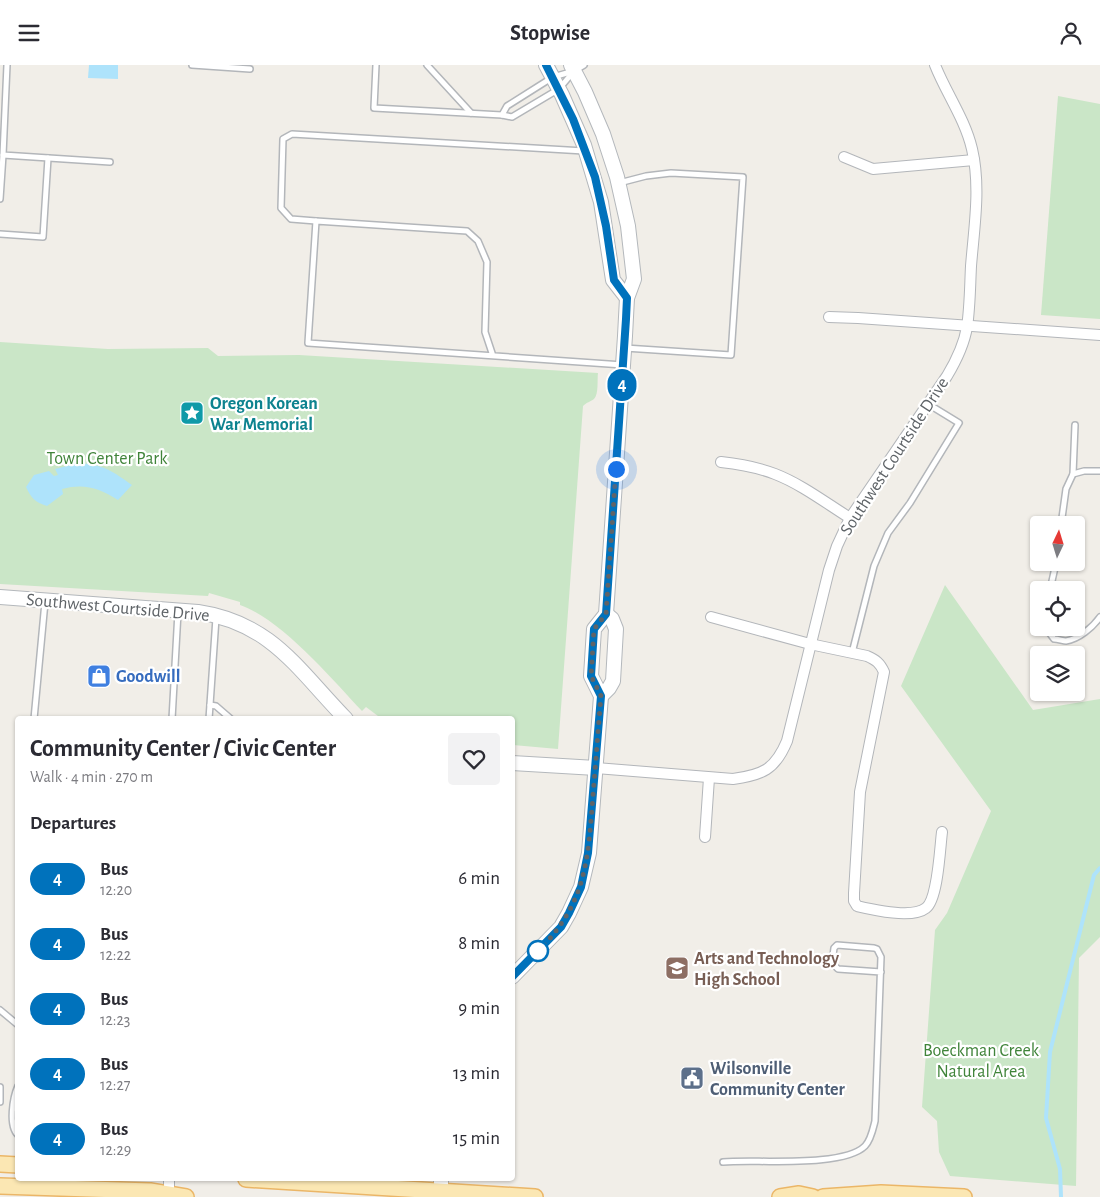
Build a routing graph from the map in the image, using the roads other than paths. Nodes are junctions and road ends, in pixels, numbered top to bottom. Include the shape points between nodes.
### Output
1 (6, 65) edge
2 (192, 65) edge
3 (376, 65) edge
4 (427, 65) edge
5 (935, 65) edge
6 (576, 67) edge
7 (0, 69) edge
8 (250, 69) dead end
9 (552, 77) edge
10 (471, 113) junction
11 (502, 115) junction
12 (586, 151) junction
13 (3, 155) junction
14 (844, 157) dead end
15 (48, 158) junction
16 (974, 161) junction
17 (110, 162) dead end
18 (619, 183) junction
19 (0, 199) edge
20 (316, 221) junction
21 (0, 234) edge
22 (627, 298) junction
23 (829, 317) dead end
24 (967, 326) junction
25 (1100, 335) edge
26 (624, 348) junction
27 (493, 356) junction
28 (623, 365) junction
29 (928, 404) junction
30 (1075, 425) dead end
31 (721, 462) dead end
32 (1100, 471) edge
33 (1073, 474) junction
34 (1062, 516) edge
35 (850, 518) junction
36 (0, 597) edge
37 (45, 600) junction
38 (178, 610) junction
39 (606, 614) junction
40 (216, 615) junction
41 (711, 617) dead end
42 (1100, 617) edge
43 (1085, 630) edge
44 (1052, 636) edge
45 (1078, 636) edge
46 (810, 644) junction
47 (852, 653) junction
48 (601, 696) junction
49 (210, 705) junction
50 (34, 716) edge
51 (172, 716) edge
52 (209, 716) edge
53 (228, 716) edge
54 (343, 716) edge
55 (515, 763) edge
56 (596, 769) junction
57 (708, 778) junction
58 (942, 832) dead end
59 (705, 837) dead end
60 (881, 972) junction
61 (515, 974) edge
62 (0, 1010) edge
63 (15, 1022) edge
64 (0, 1087) edge
65 (15, 1096) edge
66 (0, 1102) edge
67 (15, 1132) edge
68 (723, 1162) dead end
69 (0, 1164) edge
70 (15, 1165) edge
71 (285, 1181) edge
72 (0, 1186) edge
73 (441, 1189) edge
74 (169, 1190) edge
75 (844, 1196) edge
76 (186, 1197) edge
77 (535, 1197) edge
78 (780, 1197) edge
79 (813, 1197) edge
80 (823, 1197) edge
81 (964, 1197) edge

1 - 7 lane
1 - 13 lane
2 - 8 lane
3 - 10 lane via 374,108
4 - 10 lane
5 - 16 street, Southwest Courtside Drive via 968,134
6 - 9 lane
6 - 9 lane
6 - 18 main road
9 - 11 lane via 507,106
9 - 11 lane via 512,117
9 - 12 main road
10 - 11 lane
12 - 20 lane via 292,134 283,139 281,208 291,219
12 - 22 main road via 601,202 614,280
13 - 15 lane
13 - 19 lane
14 - 16 street via 873,169
15 - 17 lane
15 - 21 lane via 43,237
16 - 24 street, Southwest Courtside Drive via 976,206
18 - 22 main road via 634,265 634,279
18 - 26 lane via 671,173 743,177 730,355
20 - 27 lane via 467,231 478,241 487,262 485,332
20 - 27 lane via 308,343
22 - 26 main road
23 - 24 street
24 - 25 street
24 - 29 street, Southwest Courtside Drive via 957,359
26 - 28 main road
27 - 28 lane
28 - 39 main road
29 - 35 street, Southwest Courtside Drive
29 - 47 lane via 959,423 888,533 874,566
30 - 33 lane
31 - 35 street via 747,465 777,474
32 - 33 lane
33 - 34 lane via 1066,489
35 - 46 street, Southwest Courtside Drive via 829,570
36 - 37 main road, Southwest Courtside Drive
37 - 38 main road, Southwest Courtside Drive
37 - 50 lane
38 - 40 main road, Southwest Courtside Drive
38 - 51 lane
39 - 48 main road via 594,629 591,676
39 - 48 main road via 615,626 614,660 612,684
40 - 49 lane
40 - 54 main road, Southwest Courtside Drive via 243,624 282,650
41 - 46 street
42 - 43 lane
44 - 45 lane via 1066,641
46 - 47 street
46 - 57 street, Southwest Courtside Drive via 787,741 774,764 755,776
47 - 58 street via 875,659 884,672 860,792 856,904 908,914 926,908 936,888
48 - 56 main road
49 - 52 lane
49 - 53 lane
55 - 56 main road, Southwest Courtside Drive
56 - 57 street, Southwest Courtside Drive
56 - 61 main road via 588,853 577,897 553,937
57 - 59 street
60 - 60 lane via 881,957 877,949 837,945 834,948 832,963 838,969
60 - 68 lane via 875,1121 865,1146 852,1155 816,1160
62 - 63 lane
64 - 66 lane
65 - 67 lane via 12,1124
69 - 70 main road
71 - 73 main road
72 - 74 main road
73 - 77 main road
74 - 76 main road
75 - 80 main road
75 - 81 main road via 905,1193
78 - 79 main road via 799,1193

